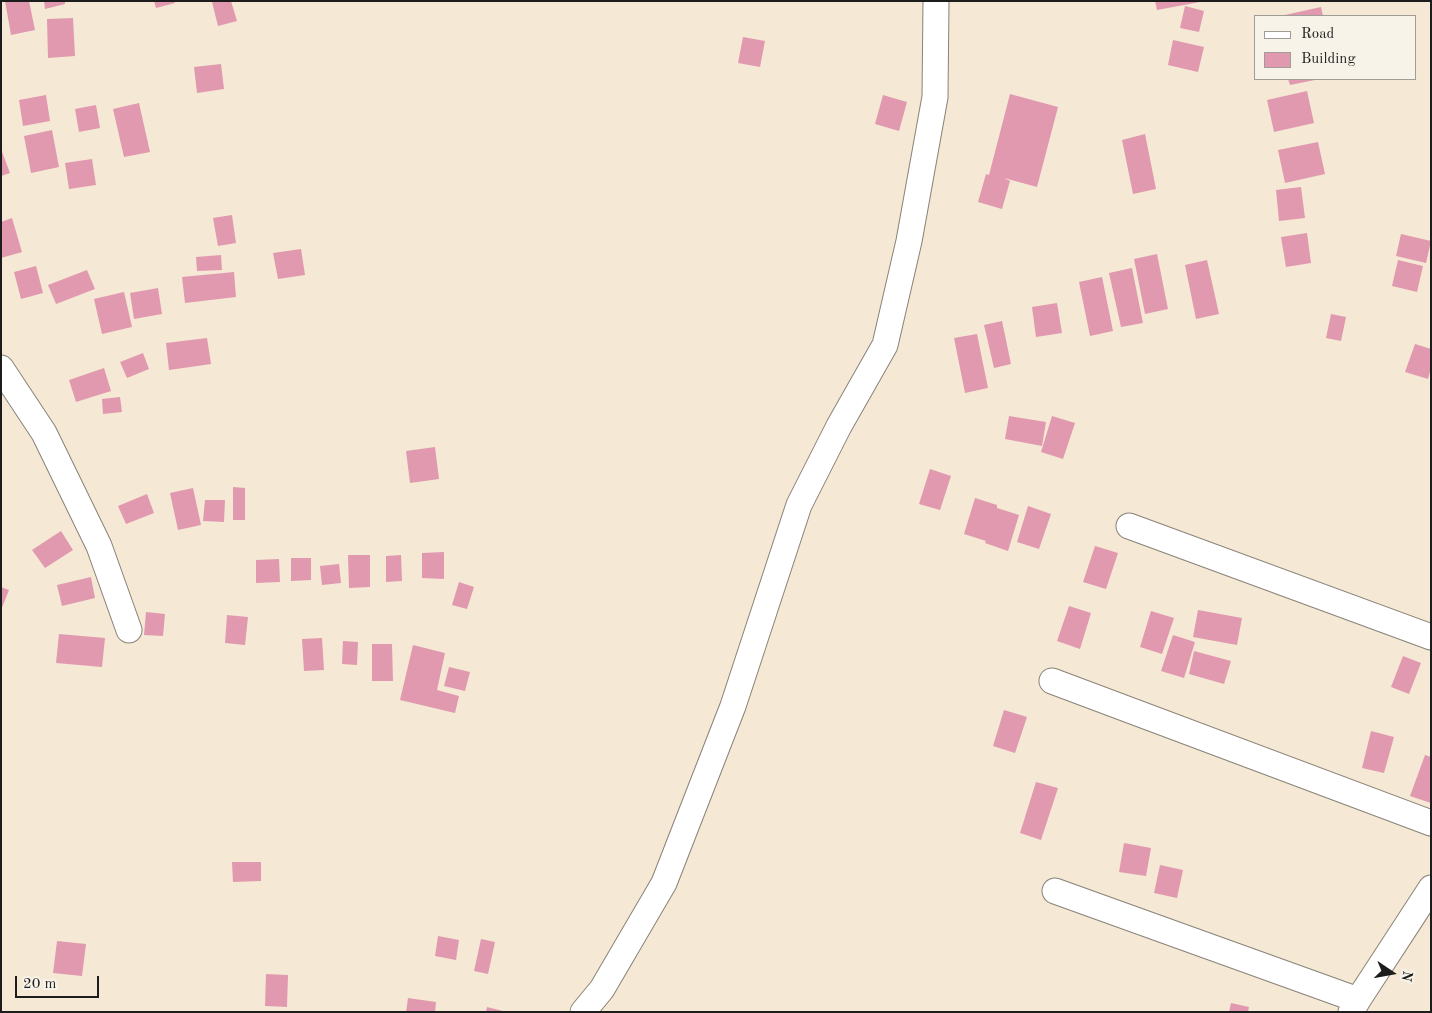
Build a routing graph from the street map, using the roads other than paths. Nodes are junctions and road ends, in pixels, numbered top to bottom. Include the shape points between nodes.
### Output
1 (936, 1) edge
2 (1, 368) edge
3 (1130, 526) dead end
4 (129, 630) dead end
5 (1431, 637) edge
6 (1052, 681) dead end
7 (1431, 823) edge
8 (1431, 888) edge
9 (1055, 891) dead end
10 (1354, 1006) edge
11 (583, 1012) edge

1 - 11 street via 935,97 909,241 885,345 799,505 732,706 664,883 602,989
2 - 4 street via 44,433 99,546
3 - 5 street
6 - 7 street
8 - 10 street
9 - 10 street

